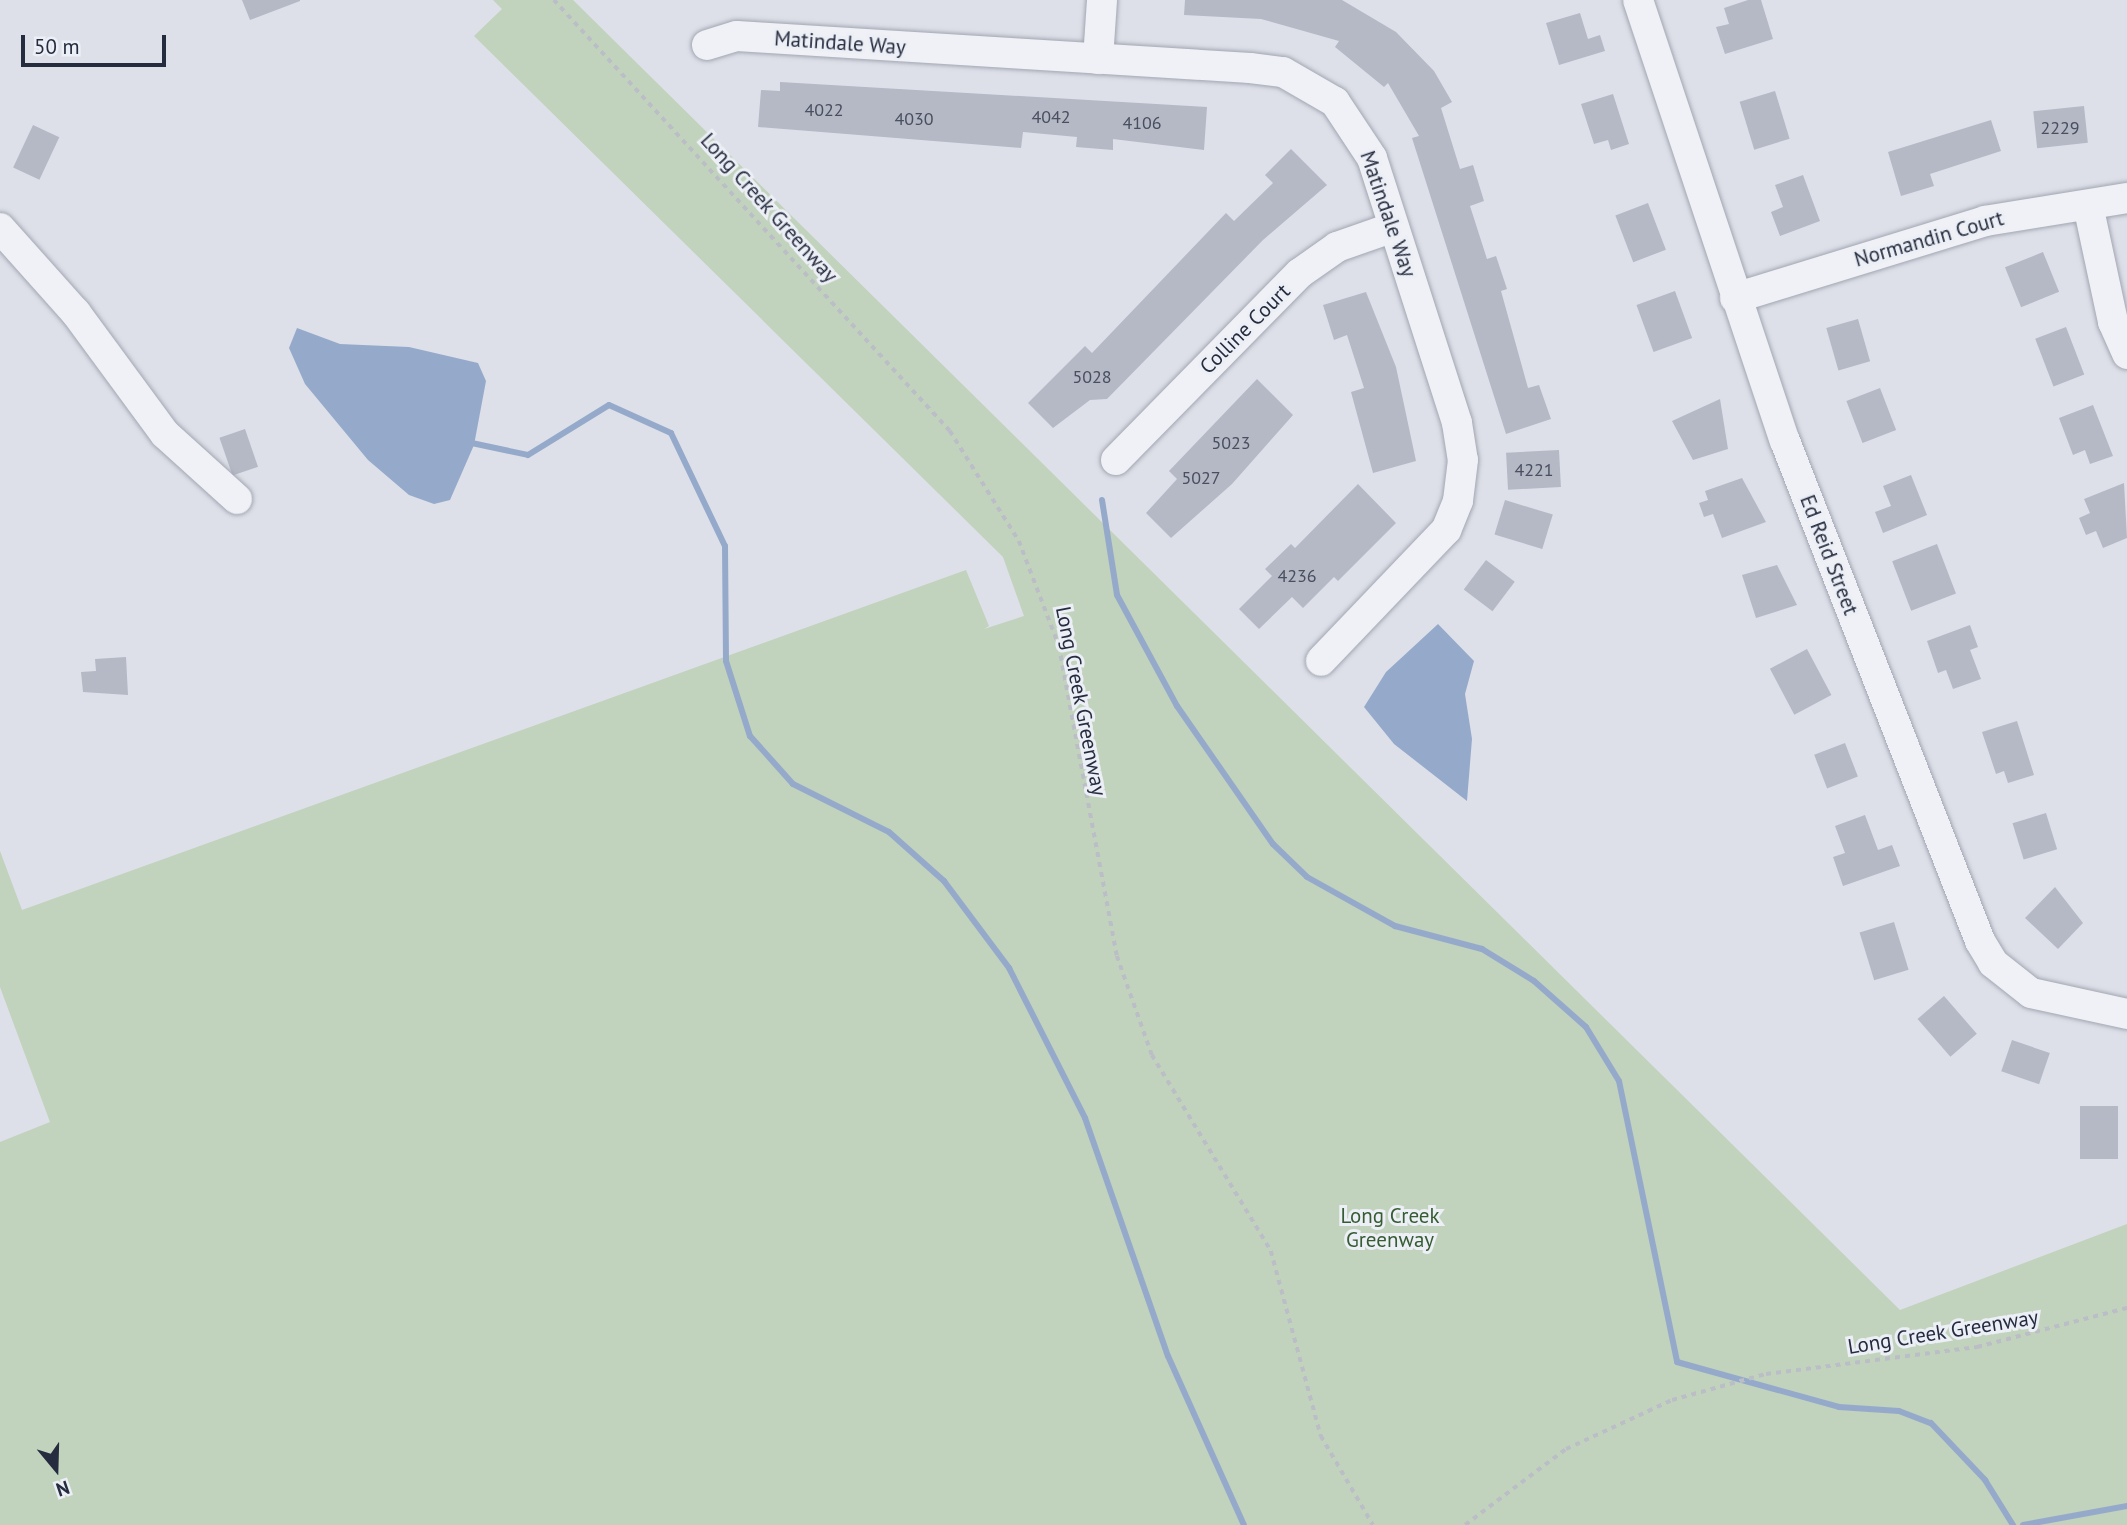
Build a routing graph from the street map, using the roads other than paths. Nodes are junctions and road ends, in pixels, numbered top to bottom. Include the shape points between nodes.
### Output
1 (1102, 0) edge
2 (1638, 0) edge
3 (707, 45) dead end
4 (1098, 59) junction
5 (2127, 198) edge
6 (2088, 205) junction
7 (1394, 227) junction
8 (0, 228) edge
9 (1735, 298) junction
10 (2127, 354) edge
11 (1116, 460) dead end
12 (237, 499) dead end
13 (1321, 661) dead end
14 (2127, 1014) edge

1 - 4 street
2 - 9 street, Ed Reid Street
3 - 4 street, Matindale Way via 737,36
4 - 7 street, Matindale Way via 1250,68 1311,84 1357,129
5 - 6 street, Normandin Court
6 - 9 street, Normandin Court via 1985,220
6 - 10 street via 2113,322
7 - 11 street, Colline Court via 1337,247 1300,273
7 - 13 street, Matindale Way via 1457,423 1463,460 1458,501 1446,530 1422,559
8 - 12 street via 76,313 165,434
9 - 14 street, Ed Reid Street via 1980,941 1993,963 2031,993

